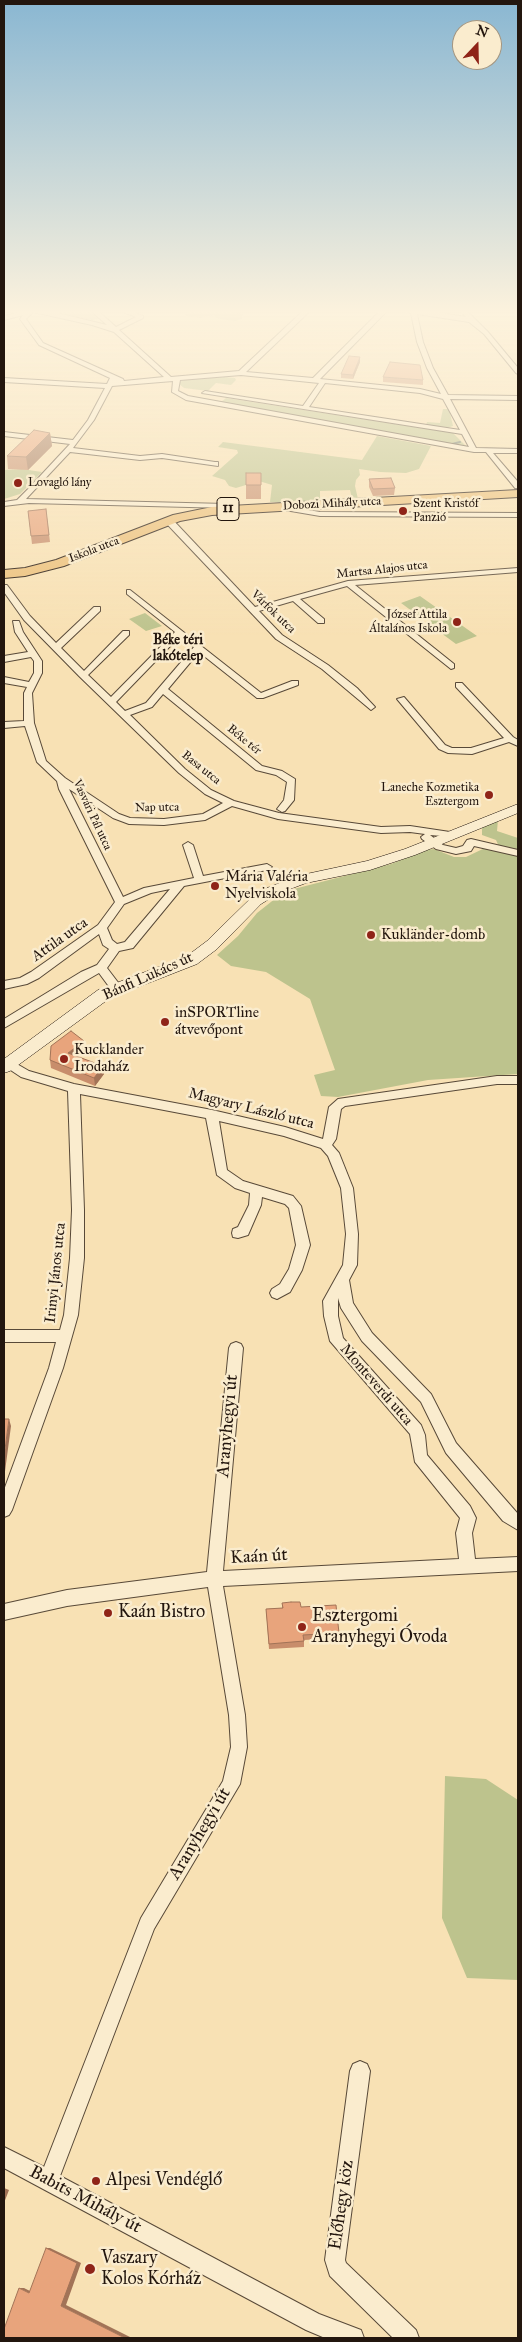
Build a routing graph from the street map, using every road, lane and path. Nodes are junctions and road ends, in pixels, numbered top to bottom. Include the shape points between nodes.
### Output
1 (92, 418) edge
2 (296, 418) edge
3 (372, 418) edge
4 (455, 418) edge
5 (462, 432) junction
6 (4, 434) edge
7 (75, 442) junction
8 (68, 450) junction
9 (474, 450) junction
10 (518, 451) edge
11 (489, 452) junction
12 (215, 464) dead end
13 (518, 486) edge
14 (518, 494) edge
15 (20, 501) junction
16 (4, 504) edge
17 (226, 506) dead end
18 (279, 506) junction
19 (175, 515) junction
20 (518, 516) edge
21 (518, 570) edge
22 (7, 573) edge
23 (348, 583) junction
24 (4, 587) edge
25 (130, 592) dead end
26 (294, 598) junction
27 (97, 608) dead end
28 (252, 610) junction
29 (27, 618) junction
30 (320, 621) dead end
31 (126, 632) dead end
32 (180, 632) junction
33 (199, 647) junction
34 (56, 648) junction
35 (33, 654) junction
36 (4, 660) edge
37 (452, 666) dead end
38 (82, 674) junction
39 (4, 680) edge
40 (296, 683) dead end
41 (31, 685) junction
42 (459, 685) dead end
43 (162, 689) junction
44 (401, 699) dead end
45 (110, 700) junction
46 (371, 707) dead end
47 (125, 714) junction
48 (29, 723) junction
49 (4, 725) edge
50 (514, 741) edge
51 (62, 780) junction
52 (231, 804) junction
53 (518, 808) edge
54 (282, 809) dead end
55 (410, 829) junction
56 (455, 833) junction
57 (434, 842) junction
58 (471, 842) junction
59 (188, 845) dead end
60 (518, 853) edge
61 (267, 867) dead end
62 (199, 879) junction
63 (180, 884) junction
64 (120, 902) junction
65 (102, 928) junction
66 (115, 948) junction
67 (101, 968) junction
68 (4, 986) edge
69 (117, 989) junction
70 (4, 1024) edge
71 (7, 1065) edge
72 (518, 1080) edge
73 (74, 1088) junction
74 (212, 1115) junction
75 (325, 1145) junction
76 (256, 1192) junction
77 (238, 1233) dead end
78 (342, 1279) junction
79 (277, 1293) dead end
80 (4, 1336) edge
81 (66, 1336) junction
82 (236, 1348) dead end
83 (4, 1510) edge
84 (518, 1523) edge
85 (518, 1564) edge
86 (468, 1566) junction
87 (214, 1580) junction
88 (8, 1608) edge
89 (360, 2071) dead end
90 (4, 2157) edge
91 (49, 2180) junction
92 (353, 2338) edge
93 (408, 2338) edge

1 - 7 street
2 - 9 street
3 - 5 street
4 - 5 street
5 - 9 street
6 - 7 street
7 - 8 street
8 - 12 street via 140,458 162,456
8 - 15 street
9 - 11 street
10 - 11 street
11 - 13 street
14 - 18 main road, Dobozi Mihály utca / 11
15 - 16 street, Dobozi Mihály utca
15 - 19 street, Dobozi Mihály utca via 105,502
17 - 19 street, Dobozi Mihály utca
18 - 19 main road, Dobozi Mihály utca / 11
18 - 20 street via 320,514
19 - 22 main road, Iskola utca / 11 via 60,563
19 - 28 street, Várfok utca
21 - 23 street, Martsa Alajos utca
23 - 26 street, Martsa Alajos utca
23 - 37 street
24 - 29 street, Basa utca
25 - 32 street
26 - 28 street, Martsa Alajos utca
26 - 30 street, Várfok utca
27 - 34 street
28 - 46 street, Várfok utca via 279,638 325,668
29 - 34 street, Basa utca
29 - 35 street via 12,624
31 - 38 street via 88,672
32 - 33 street
32 - 45 street via 115,699
33 - 40 street via 260,696
33 - 43 street
34 - 38 street, Basa utca
35 - 36 street
35 - 41 street, Vasvári Pál utca via 38,661 38,673
38 - 45 street, Basa utca
39 - 41 street
41 - 48 street, Vasvári Pál utca via 28,693
42 - 50 street
43 - 47 street via 149,705
43 - 54 street, Béke tér via 260,768 279,773 292,781 289,800
44 - 50 street via 442,747 451,751 472,751
45 - 47 street, Basa utca
47 - 52 street, Basa utca via 182,771 208,792
48 - 49 street
48 - 51 street, Vasvári Pál utca via 42,762
51 - 52 street, Nap utca via 116,816 129,821 205,818
51 - 64 street, Vasvári Pál utca
52 - 55 street, Basa utca via 278,816 381,830
53 - 56 main road, Bánfi Lukács út
55 - 56 street, Basa utca
55 - 57 street
56 - 57 main road, Bánfi Lukács út
56 - 58 street via 468,835
57 - 58 street via 456,851 467,849
57 - 69 main road, Bánfi Lukács út via 384,861 302,879 272,891 256,901 212,945 192,960
58 - 60 street
59 - 62 street
61 - 62 street
62 - 63 street
63 - 64 street via 148,890
63 - 66 street via 131,944
64 - 65 street, Attila utca
65 - 66 street via 107,942
65 - 68 street, Attila utca via 35,975
66 - 67 street
67 - 69 street
67 - 70 street
69 - 71 main road, Bánfi Lukács út via 104,994
71 - 73 street, Magyary László utca via 25,1074
72 - 75 street, Magyary László utca via 496,1080 342,1102 335,1107 330,1139
73 - 74 street, Magyary László utca
73 - 81 street, Irinyi János utca via 77,1258
74 - 75 street, Magyary László utca
74 - 76 street via 219,1169 239,1185
75 - 78 street, Monteverdi utca via 338,1162 347,1188 352,1234 350,1265
76 - 77 street via 255,1206 243,1231
76 - 79 street via 289,1200 295,1206 301,1228 303,1244 295,1270 285,1288
78 - 84 street, Monteverdi utca via 346,1304 366,1337 426,1398 451,1448 508,1516
78 - 86 street, Monteverdi utca via 330,1301 337,1341 416,1430 420,1458 465,1511 468,1518 464,1533
80 - 81 street
81 - 83 street, Irinyi János utca
82 - 87 street, Aranyhegyi út
85 - 86 street, Kaán út
86 - 87 street, Kaán út
87 - 88 street, Kaán út
87 - 91 street, Aranyhegyi út via 237,1715 239,1747 231,1784 147,1924
89 - 93 street, Előhegy köz via 335,2260 337,2269
90 - 91 street, Babits Mihály út
91 - 92 street, Babits Mihály út via 313,2323

